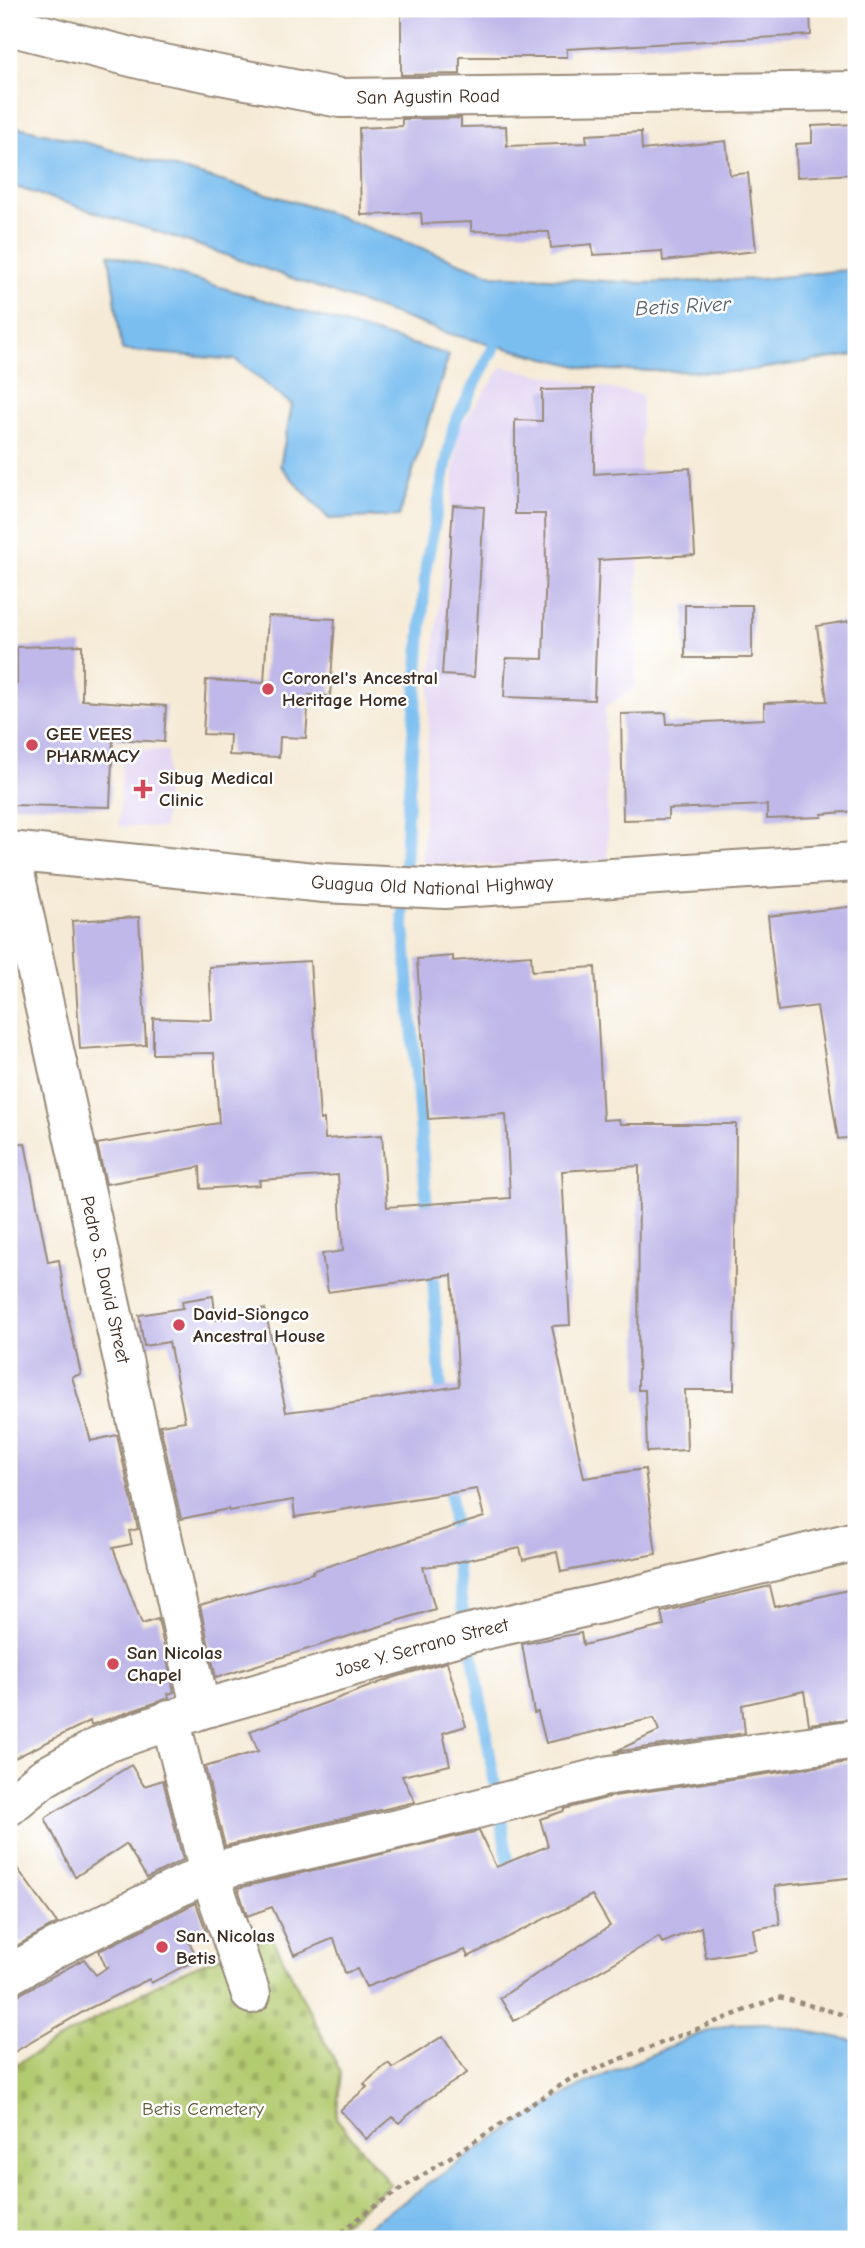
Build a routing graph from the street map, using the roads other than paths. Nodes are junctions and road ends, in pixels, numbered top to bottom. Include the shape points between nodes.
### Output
1 (9, 26) edge
2 (856, 91) edge
3 (9, 851) edge
4 (856, 862) edge
5 (856, 1541) edge
6 (184, 1714) junction
7 (856, 1739) edge
8 (9, 1806) edge
9 (209, 1872) junction
10 (9, 1975) edge
11 (251, 1994) dead end

1 - 2 street, San Agustin Road via 144,60 340,98
3 - 4 street, Guagua Old National Highway via 324,883 444,889
3 - 6 street, Pedro S. David Street via 188,1652
5 - 6 street, Jose Y. Serrano Street via 466,1634
6 - 8 street, Jose Y. Serrano Street via 101,1745 43,1778
6 - 9 street, Pedro S. David Street
7 - 9 street via 610,1775
9 - 10 street
9 - 11 street, Pedro S. David Street

